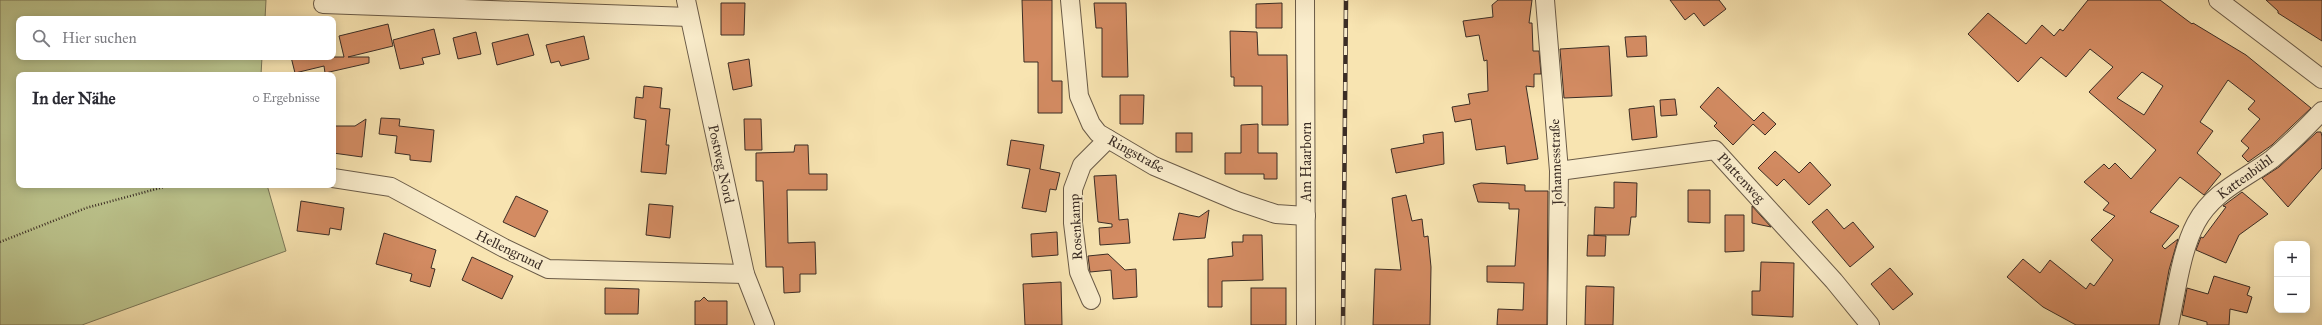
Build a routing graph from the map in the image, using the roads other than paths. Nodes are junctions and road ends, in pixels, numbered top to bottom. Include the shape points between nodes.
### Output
1 (1070, 0) edge
2 (1305, 0) edge
3 (1545, 0) edge
4 (2218, 0) edge
5 (323, 4) dead end
6 (687, 9) edge
7 (2322, 80) edge
8 (2322, 111) edge
9 (1108, 139) junction
10 (1559, 171) junction
11 (336, 178) edge
12 (1306, 216) junction
13 (745, 274) junction
14 (1091, 300) dead end
15 (765, 325) edge
16 (1306, 325) edge
17 (1557, 325) edge
18 (1870, 325) edge
19 (2169, 325) edge

1 - 9 street, Ringstraße via 1079,96 1091,124 1098,133
2 - 12 street, Am Haarborn
3 - 10 street, Johannesstraße
4 - 7 street
5 - 6 street
6 - 13 street, Postweg Nord
8 - 19 street, Kattenbühl via 2271,160 2230,186 2206,208 2190,236
9 - 12 street, Ringstraße via 1154,166 1238,201 1276,214
9 - 14 street, Rosenkamp via 1082,165 1073,189 1073,223 1079,272
10 - 17 street, Johannesstraße
10 - 18 street, Plattenweg via 1715,150 1829,275
11 - 13 street, Hellengrund via 391,187 548,269
12 - 16 street, Am Haarborn
13 - 15 street, Postweg Nord

